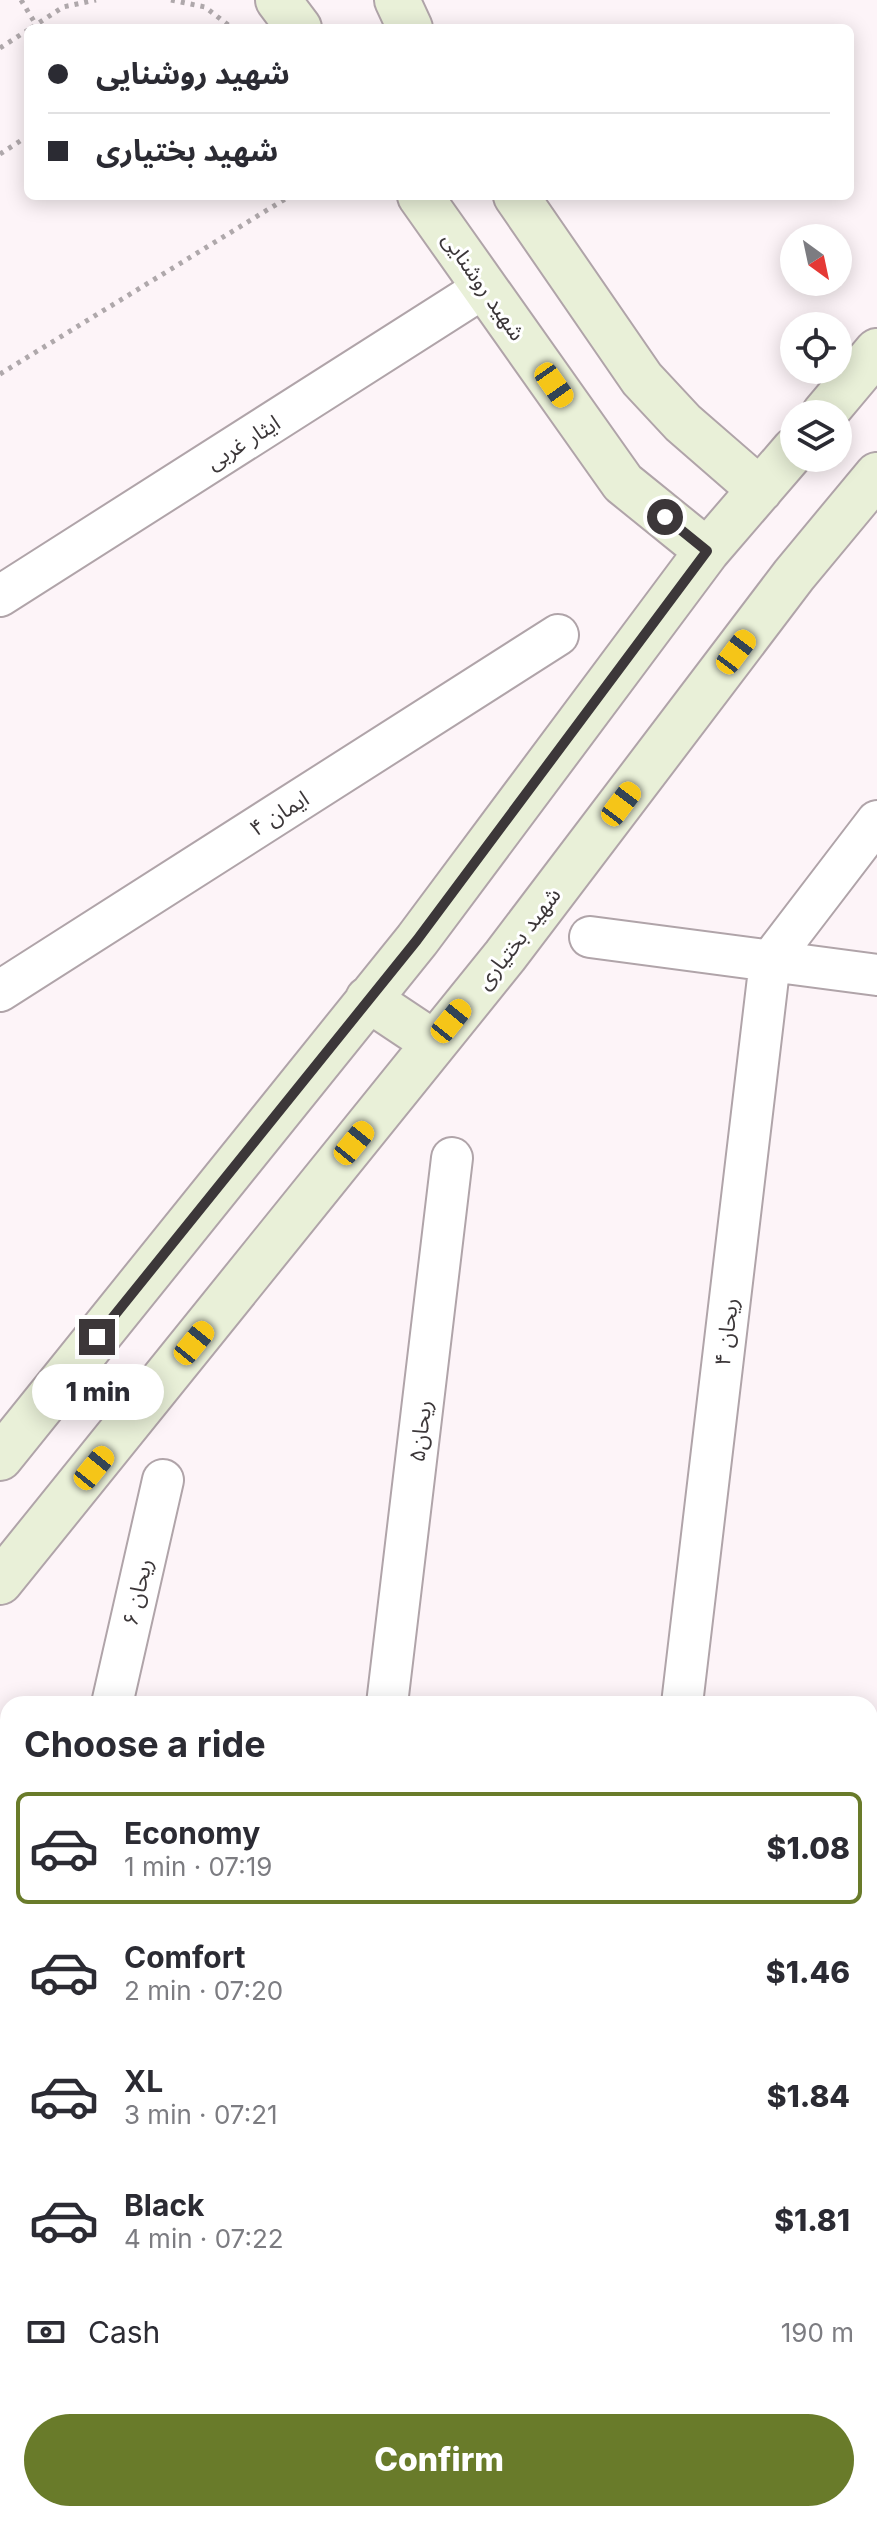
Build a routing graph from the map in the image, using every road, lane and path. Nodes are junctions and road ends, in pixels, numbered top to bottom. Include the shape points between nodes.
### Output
1 (21, 0) edge
2 (96, 0) edge
3 (171, 0) edge
4 (278, 0) edge
5 (397, 0) edge
6 (31, 24) edge
7 (39, 24) edge
8 (227, 24) edge
9 (296, 24) edge
10 (408, 24) edge
11 (24, 33) edge
12 (0, 48) edge
13 (24, 139) edge
14 (0, 154) edge
15 (283, 200) edge
16 (423, 200) edge
17 (519, 200) edge
18 (485, 287) junction
19 (877, 351) edge
20 (0, 374) edge
21 (836, 400) edge
22 (780, 466) edge
23 (877, 475) edge
24 (760, 490) junction
25 (707, 551) junction
26 (0, 596) edge
27 (558, 635) dead end
28 (877, 821) edge
29 (590, 937) dead end
30 (770, 961) junction
31 (877, 975) edge
32 (0, 991) edge
33 (368, 999) junction
34 (434, 1043) junction
35 (452, 1158) dead end
36 (0, 1458) edge
37 (163, 1480) dead end
38 (0, 1582) edge
39 (114, 1696) edge
40 (388, 1696) edge
41 (683, 1696) edge

1 - 6 path
2 - 7 path via 63,7
3 - 8 path via 205,7
4 - 9 main road
5 - 10 main road
11 - 12 path
13 - 14 path
15 - 20 path
16 - 18 main road, شهید روشنایی
17 - 24 main road via 642,379
18 - 25 main road, شهید روشنایی via 623,483
18 - 26 street, ایثار غربی
19 - 21 main road
22 - 24 main road
23 - 34 main road, شهید بختیاری
24 - 25 main road
25 - 33 main road
27 - 32 street, ایمان ۴
28 - 30 street
29 - 30 street
30 - 31 street
30 - 41 street, ریحان ۴
33 - 34 main road
33 - 36 main road
34 - 38 main road, شهید بختیاری
35 - 40 street, ریحان۵
37 - 39 street, ریحان ۶

